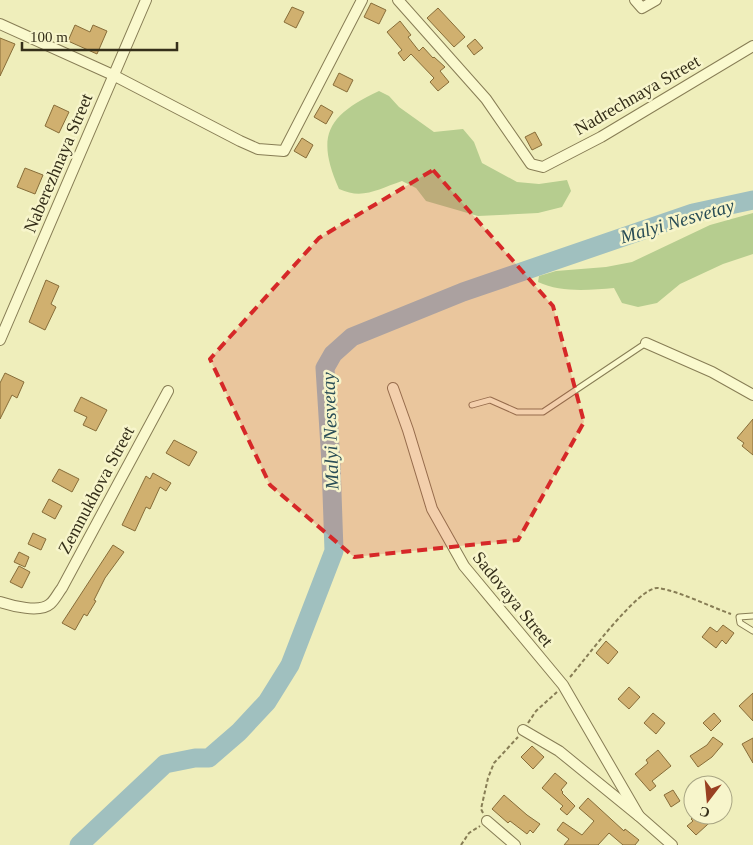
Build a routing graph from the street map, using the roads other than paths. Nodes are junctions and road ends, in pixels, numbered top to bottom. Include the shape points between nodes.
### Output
1 (146, 0) edge
2 (362, 0) edge
3 (398, 0) edge
4 (635, 0) edge
5 (656, 0) edge
6 (0, 24) edge
7 (753, 46) edge
8 (113, 75) junction
9 (0, 340) edge
10 (646, 343) joint
11 (392, 388) dead end
12 (168, 391) dead end
13 (753, 395) edge
14 (472, 405) dead end
15 (0, 602) edge
16 (753, 616) edge
17 (752, 630) edge
18 (753, 637) edge
19 (523, 730) road end
20 (639, 816) junction
21 (487, 821) road end
22 (515, 845) edge
23 (672, 845) edge

1 - 8 street, Naberezhnaya Street
2 - 8 street via 284,151 258,148 240,141
3 - 7 street, Nadrechnaya Street via 486,98 531,164 544,168
4 - 5 street via 642,8
6 - 8 street
8 - 9 street, Naberezhnaya Street
10 - 13 street via 712,372
10 - 14 lane via 543,412 517,412 490,400
11 - 20 street, Sadovaya Street via 432,509 464,566 563,685
12 - 15 street, Zemnukhova Street via 52,603 46,607 24,608
16 - 17 lane via 739,617 740,623
17 - 18 lane
19 - 20 street, Sadovaya Street via 558,751
20 - 23 street, Sadovaya Street
21 - 22 street

